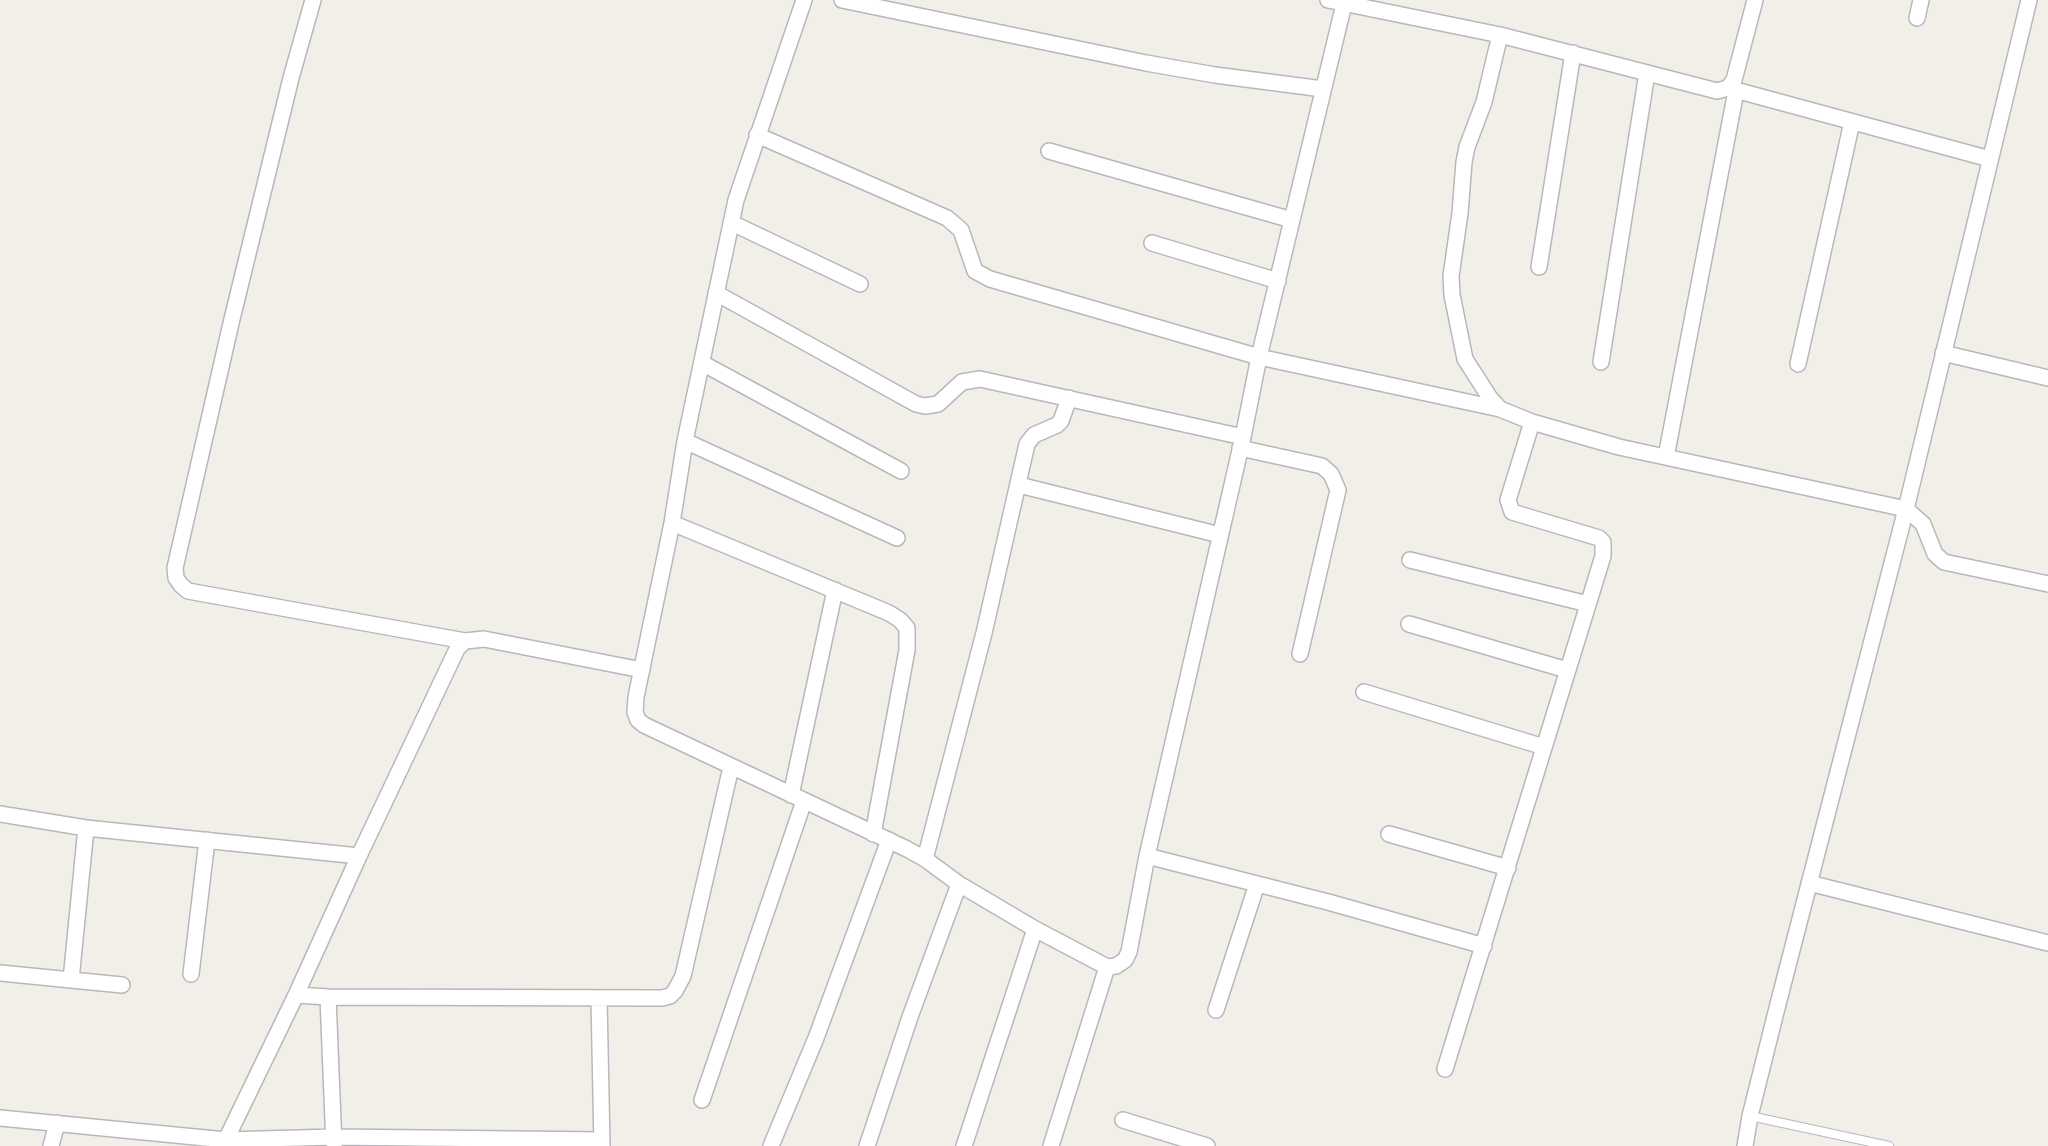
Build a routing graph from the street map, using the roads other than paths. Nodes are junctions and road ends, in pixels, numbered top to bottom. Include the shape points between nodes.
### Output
1 (313, 0) edge
2 (804, 0) edge
3 (842, 0) edge
4 (1328, 0) edge
5 (1755, 0) edge
6 (1921, 0) edge
7 (2029, 0) edge
8 (1344, 4) junction
9 (1917, 18) dead end
10 (1500, 35) junction
11 (1573, 53) junction
12 (1647, 73) junction
13 (1323, 89) junction
14 (1732, 90) junction
15 (1852, 122) junction
16 (757, 135) junction
17 (1049, 151) dead end
18 (1990, 159) junction
19 (1292, 220) junction
20 (732, 223) junction
21 (1152, 243) dead end
22 (1539, 267) dead end
23 (1278, 281) junction
24 (860, 284) dead end
25 (716, 293) junction
26 (1943, 353) junction
27 (1259, 357) junction
28 (1601, 362) dead end
29 (702, 363) junction
30 (1798, 364) dead end
31 (2048, 378) edge
32 (1069, 398) junction
33 (1500, 409) junction
34 (1532, 422) junction
35 (686, 441) junction
36 (1242, 442) junction
37 (1666, 457) junction
38 (901, 471) dead end
39 (1018, 485) junction
40 (1906, 509) junction
41 (672, 522) junction
42 (1220, 535) junction
43 (897, 538) dead end
44 (1410, 560) dead end
45 (2048, 584) edge
46 (835, 590) junction
47 (1588, 604) junction
48 (1409, 624) dead end
49 (465, 640) junction
50 (1299, 654) dead end
51 (642, 669) junction
52 (1567, 670) junction
53 (1364, 692) dead end
54 (1544, 747) junction
55 (731, 766) junction
56 (798, 798) junction
57 (0, 814) edge
58 (86, 828) junction
59 (873, 834) junction
60 (1389, 834) dead end
61 (207, 840) junction
62 (889, 840) junction
63 (359, 856) junction
64 (1147, 856) junction
65 (925, 859) junction
66 (1508, 868) junction
67 (1809, 883) junction
68 (959, 884) junction
69 (1257, 884) junction
70 (1035, 929) junction
71 (2048, 943) edge
72 (1484, 946) junction
73 (1107, 967) junction
74 (0, 973) edge
75 (191, 974) dead end
76 (71, 980) junction
77 (122, 985) dead end
78 (296, 995) junction
79 (328, 997) junction
80 (599, 998) junction
81 (1216, 1010) dead end
82 (1445, 1070) dead end
83 (702, 1100) dead end
84 (1750, 1116) junction
85 (0, 1118) edge
86 (1123, 1120) dead end
87 (57, 1123) junction
88 (334, 1142) edge
89 (224, 1143) edge
90 (602, 1143) edge
91 (51, 1146) edge
92 (771, 1146) edge
93 (867, 1146) edge
94 (964, 1146) edge
95 (1051, 1146) edge
96 (1207, 1146) edge
97 (1745, 1146) edge
98 (1889, 1146) edge

1 - 49 street via 232,319 175,568 176,578 188,591
2 - 16 street
3 - 13 street via 1146,63
4 - 8 street
5 - 14 street
6 - 9 street
7 - 18 street
8 - 10 street
8 - 13 street
10 - 11 street
10 - 33 street via 1484,102 1467,147 1451,276 1465,359
11 - 12 street
11 - 22 street
12 - 14 street via 1710,90
12 - 28 street
13 - 19 street
14 - 15 street
14 - 37 street
15 - 18 street
15 - 30 street
16 - 20 street
16 - 27 street via 947,218 962,230 971,262 980,274
17 - 19 street
18 - 26 street
19 - 23 street
20 - 24 street
20 - 25 street
21 - 23 street
23 - 27 street
25 - 29 street
25 - 32 street via 916,404 938,404 962,382 973,379
26 - 31 street
26 - 40 street
27 - 33 street
27 - 36 street
29 - 35 street
29 - 38 street
32 - 36 street
32 - 39 street via 1061,421 1029,439
33 - 34 street
34 - 37 street
34 - 47 street via 1509,506 1517,516 1603,542 1603,556
35 - 41 street
35 - 43 street
36 - 42 street
36 - 50 street via 1322,466 1331,474 1338,490
37 - 40 street
39 - 42 street
39 - 65 street
40 - 45 street via 1923,524 1935,554 1944,562
40 - 67 street
41 - 46 street
41 - 51 street
42 - 64 street
44 - 47 street
46 - 56 street
46 - 59 street via 895,616 907,628
47 - 52 street
48 - 52 street
49 - 51 street via 484,639
49 - 63 street via 457,649
51 - 55 street via 635,707 638,720
52 - 54 street
53 - 54 street
54 - 66 street
55 - 56 street
55 - 80 street via 683,975 675,991 662,998
56 - 59 street
56 - 83 street
57 - 58 street
58 - 61 street
58 - 76 street
59 - 62 street
60 - 66 street
61 - 63 street
61 - 75 street
62 - 65 street
62 - 92 street via 816,1038
63 - 78 street
64 - 69 street
64 - 73 street via 1129,952 1125,960
65 - 68 street
66 - 72 street
67 - 71 street
67 - 84 street
68 - 70 street
68 - 93 street
69 - 72 street
69 - 81 street
70 - 73 street
70 - 94 street
72 - 82 street
73 - 95 street
74 - 76 street
76 - 77 street
78 - 79 street
78 - 89 street
79 - 80 street
79 - 88 street
80 - 90 street
84 - 97 street
84 - 98 lane
85 - 87 street
86 - 96 street
87 - 89 street
87 - 91 street
88 - 89 street
88 - 90 street

